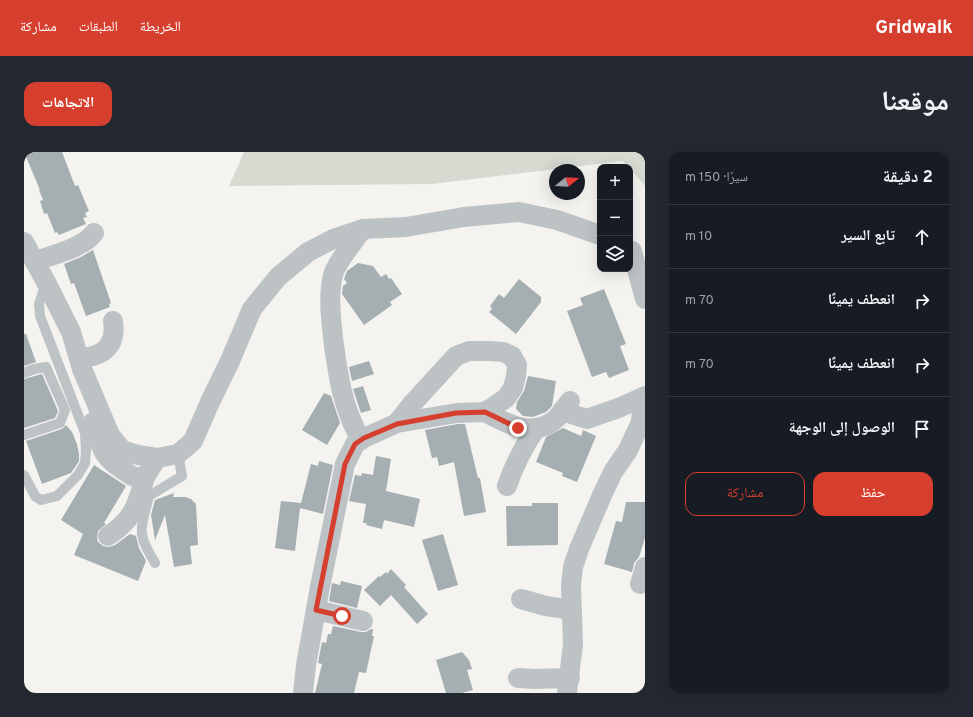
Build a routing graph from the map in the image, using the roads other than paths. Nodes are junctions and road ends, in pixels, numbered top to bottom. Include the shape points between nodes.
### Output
1 (363, 228) junction
2 (94, 233) dead end
3 (597, 234) edge
4 (24, 242) edge
5 (636, 253) edge
6 (35, 261) junction
7 (46, 282) junction
8 (645, 299) edge
9 (113, 321) dead end
10 (71, 332) junction
11 (79, 358) junction
12 (24, 373) edge
13 (644, 397) edge
14 (485, 412) junction
15 (397, 424) junction
16 (536, 428) junction
17 (24, 436) edge
18 (361, 440) junction
19 (178, 454) junction
20 (157, 458) junction
21 (24, 475) edge
22 (145, 477) junction
23 (507, 486) dead end
24 (108, 536) dead end
25 (156, 563) dead end
26 (521, 599) dead end
27 (316, 610) junction
28 (572, 610) junction
29 (363, 621) dead end
30 (518, 678) dead end
31 (568, 685) edge
32 (303, 693) edge

1 - 3 street via 406,227 464,217 519,212 557,220
1 - 18 street via 333,273 330,295 343,400 351,424
1 - 19 street via 308,252 278,277 252,309 193,441
2 - 6 street via 90,239 72,248
4 - 6 street
5 - 8 street
6 - 7 street
7 - 10 street
7 - 21 lane via 39,304 40,316 85,433 86,457 78,475 57,496 41,500 35,496
9 - 11 street via 115,330 107,349 95,356
10 - 11 street
10 - 22 street via 64,343 101,446 114,465 135,478
11 - 20 street via 110,436 122,450
12 - 17 lane via 46,367 65,410 60,423
13 - 16 street via 587,419 566,406 553,422
13 - 28 street via 641,422 610,479 579,549 573,567
14 - 15 street via 456,413
14 - 15 street via 506,398 513,388 517,365 512,356 503,352 469,351 456,356
14 - 16 street via 518,428
15 - 18 street
16 - 23 street
18 - 27 street via 355,444 345,464
19 - 20 street
19 - 25 lane via 182,476 149,496 144,514 141,533
20 - 22 street
22 - 24 street via 132,516
26 - 28 street
27 - 29 street
27 - 32 street
28 - 31 street
30 - 31 street

